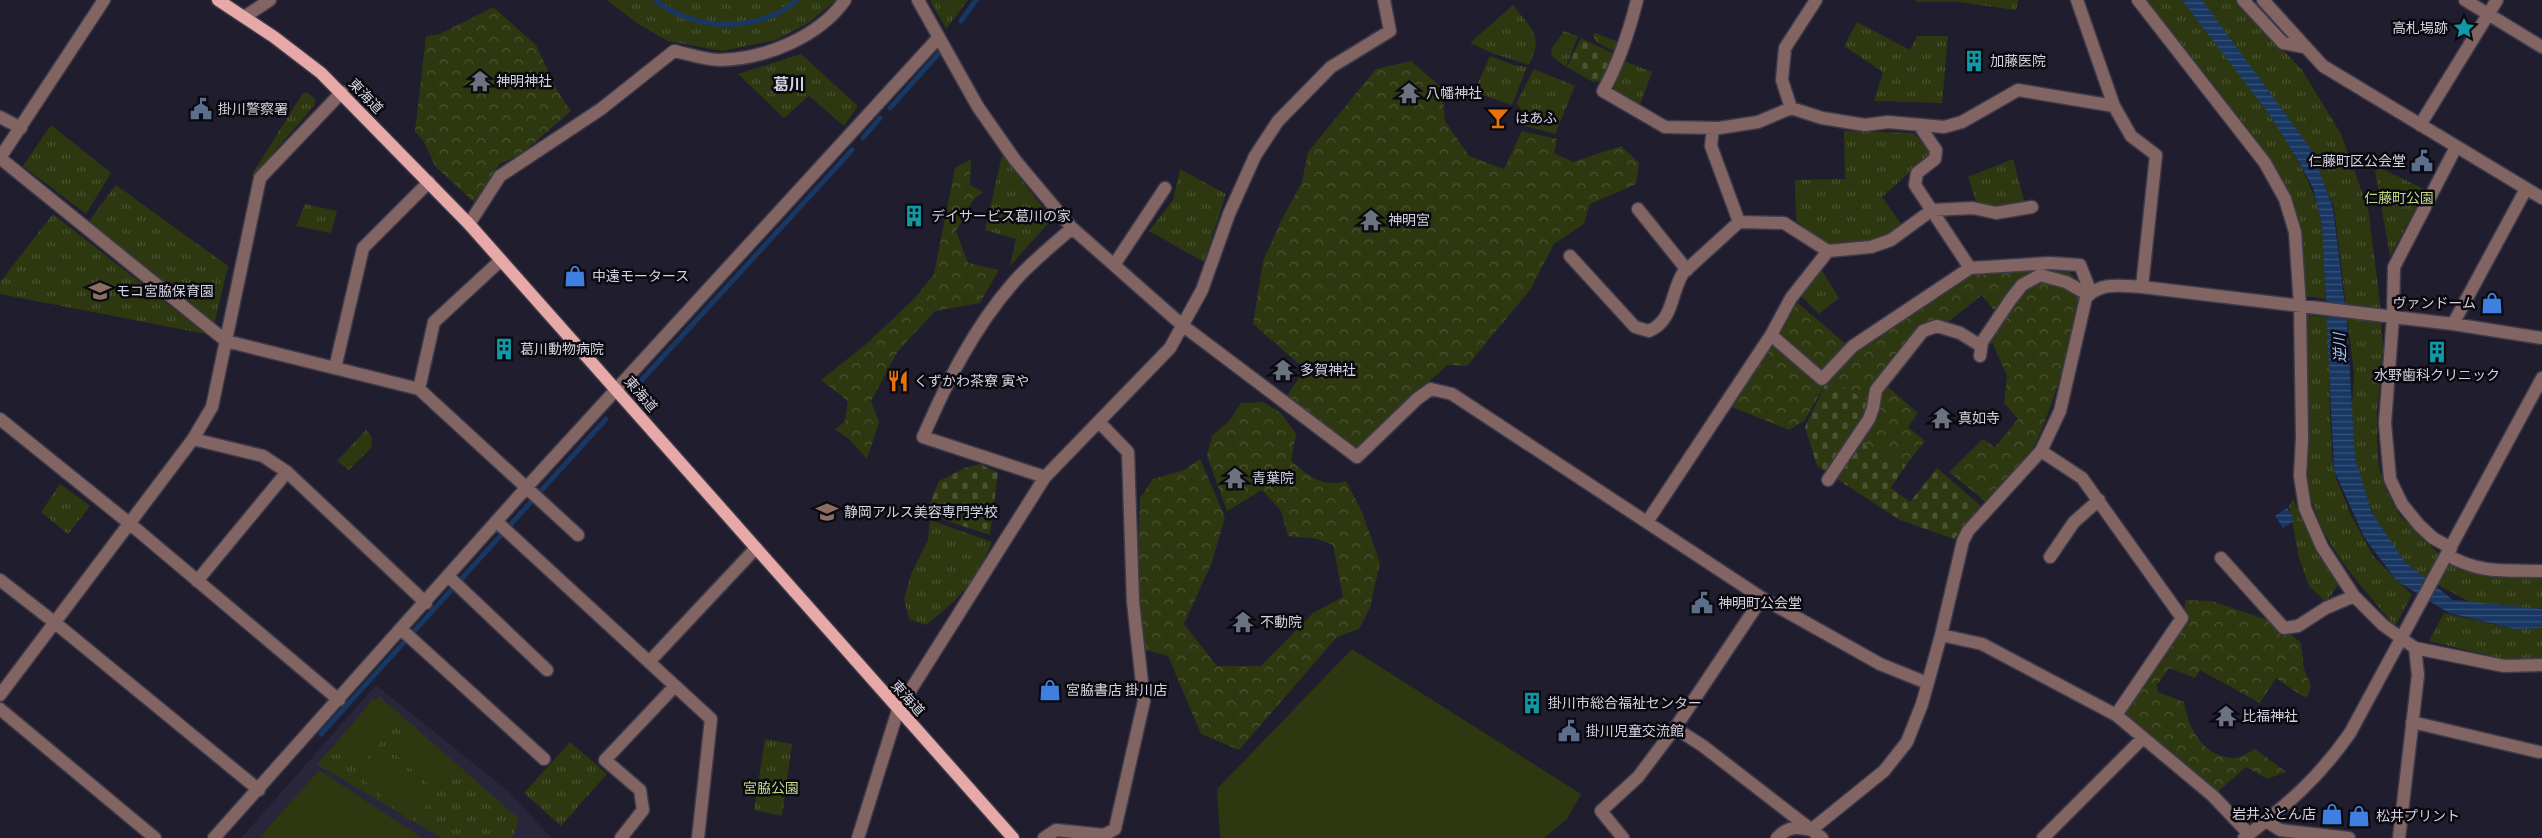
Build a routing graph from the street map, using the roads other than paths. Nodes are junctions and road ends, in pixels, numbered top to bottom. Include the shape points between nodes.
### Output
1 (104, 0) edge
2 (218, 0) edge
3 (270, 0) edge
4 (845, 0) edge
5 (918, 0) edge
6 (1384, 0) edge
7 (1637, 0) edge
8 (1816, 0) edge
9 (2077, 0) edge
10 (2138, 0) edge
11 (2243, 0) edge
12 (2263, 0) edge
13 (2465, 0) edge
14 (2497, 0) edge
15 (2489, 15) junction
16 (244, 17) junction
17 (939, 37) junction
18 (2304, 47) junction
19 (2542, 47) edge
20 (342, 92) junction
21 (2114, 106) junction
22 (1792, 108) junction
23 (0, 117) edge
24 (1919, 125) junction
25 (2420, 125) junction
26 (22, 128) junction
27 (1713, 128) junction
28 (2456, 146) junction
29 (0, 158) edge
30 (429, 182) junction
31 (1166, 188) dead end
32 (2526, 189) junction
33 (2542, 198) edge
34 (2032, 207) dead end
35 (1638, 209) dead end
36 (1932, 210) junction
37 (1739, 222) junction
38 (469, 224) junction
39 (1072, 228) junction
40 (1828, 251) junction
41 (1570, 256) dead end
42 (501, 260) junction
43 (1114, 265) junction
44 (1970, 268) junction
45 (1687, 270) junction
46 (2142, 287) junction
47 (2090, 294) junction
48 (2300, 306) junction
49 (2393, 317) junction
50 (2453, 324) junction
51 (1182, 325) junction
52 (1771, 335) junction
53 (2542, 338) edge
54 (226, 341) junction
55 (335, 368) junction
56 (2542, 378) edge
57 (617, 389) junction
58 (419, 390) junction
59 (0, 419) edge
60 (1099, 422) junction
61 (193, 439) junction
62 (2041, 451) junction
63 (287, 472) junction
64 (1045, 477) junction
65 (1828, 480) dead end
66 (526, 488) junction
67 (2099, 500) junction
68 (497, 522) junction
69 (1647, 522) junction
70 (129, 523) junction
71 (578, 535) dead end
72 (756, 548) junction
73 (2449, 551) junction
74 (2050, 557) dead end
75 (2221, 558) dead end
76 (2542, 571) edge
77 (448, 577) junction
78 (0, 580) edge
79 (197, 581) junction
80 (2354, 596) junction
81 (1762, 598) junction
82 (426, 603) junction
83 (54, 622) junction
84 (402, 630) junction
85 (1941, 635) junction
86 (2405, 635) junction
87 (2415, 648) junction
88 (649, 662) junction
89 (2542, 665) edge
90 (547, 670) dead end
91 (1927, 683) junction
92 (675, 686) junction
93 (0, 695) edge
94 (339, 700) junction
95 (0, 709) edge
96 (898, 710) junction
97 (2116, 715) junction
98 (2412, 722) junction
99 (1675, 728) junction
100 (2144, 738) junction
101 (2541, 748) edge
102 (544, 759) dead end
103 (258, 790) junction
104 (2266, 821) junction
105 (1816, 834) edge
106 (2247, 836) edge
107 (155, 838) edge
108 (214, 838) edge
109 (621, 838) edge
110 (698, 838) edge
111 (858, 838) edge
112 (1013, 838) edge
113 (1044, 838) edge
114 (1624, 838) edge
115 (1777, 838) edge
116 (2043, 838) edge
117 (2349, 838) edge
118 (2398, 838) edge

1 - 26 street
2 - 16 main road, 東海道
3 - 16 street
4 - 38 street via 821,25 795,41 758,54 719,60 674,52 601,109 500,176
5 - 17 street
6 - 51 street via 1390,30 1331,67 1278,120 1260,149 1229,214 1202,290
7 - 27 street via 1614,71 1603,91 1665,127
8 - 22 street via 1785,48 1782,80
9 - 21 street
10 - 48 street via 2265,163 2285,199 2295,232
11 - 18 street via 2283,43
12 - 18 street
13 - 15 street
14 - 15 street
15 - 19 street
15 - 25 street
16 - 20 main road, 東海道
17 - 39 street via 983,114 1015,160
17 - 57 street
18 - 25 street via 2322,66
20 - 30 main road, 東海道
20 - 54 street via 260,178
21 - 24 street via 2018,90 1962,122 1944,127
21 - 46 street via 2131,136 2156,155
22 - 24 street via 1822,118 1865,125 1888,122
22 - 27 street via 1758,122
23 - 26 street
24 - 36 street via 1936,150 1936,159 1917,173 1915,185
25 - 28 street
26 - 29 street
27 - 37 street via 1711,146
28 - 32 street
28 - 49 street via 2396,259
29 - 54 street
30 - 38 main road, 東海道
30 - 55 street via 364,248
31 - 43 street
32 - 33 street
32 - 50 street
34 - 36 street via 1996,213 1973,208
35 - 45 street
36 - 40 street via 1891,240 1871,248
36 - 44 street
37 - 40 street via 1784,223
37 - 45 street
38 - 42 main road, 東海道
39 - 43 street
39 - 64 street via 1014,282 979,327 946,385 923,437
40 - 52 street via 1791,298
41 - 45 street via 1635,327 1649,331 1659,327 1669,313 1677,283
42 - 57 main road, 東海道
42 - 58 street via 434,322
43 - 51 street
44 - 47 street via 2050,263 2080,265
44 - 52 street via 1853,346 1822,379
46 - 47 street via 2107,286
46 - 48 street
47 - 62 street via 2086,298 2060,411
47 - 65 street via 2066,282 2040,275 2022,285 1982,342 1980,351 1960,333 1937,326 1924,331 1876,390 1869,419
48 - 49 street
48 - 80 street via 2300,476 2305,508 2322,548
49 - 50 street
49 - 73 street via 2386,423 2390,479 2402,504 2419,525
50 - 53 street
51 - 60 street via 1170,348
51 - 69 street via 1357,457 1416,399 1431,389 1452,394
52 - 69 street
54 - 55 street
54 - 61 street via 212,407
55 - 58 street
56 - 73 street
57 - 66 street
57 - 72 main road, 東海道
58 - 66 street
59 - 70 street
60 - 64 street
60 - 113 street via 1128,452 1134,602 1144,701 1115,829 1104,835 1056,830
61 - 63 street via 263,456
61 - 70 street
62 - 67 street via 2082,478
62 - 85 street via 1968,531 1959,552
63 - 79 street
63 - 82 street
64 - 96 street
66 - 68 street
66 - 71 street
67 - 74 street via 2074,522
67 - 97 street via 2182,618
68 - 77 street
68 - 88 street
69 - 81 street
70 - 79 street
70 - 83 street
72 - 88 street
72 - 96 main road, 東海道
73 - 76 street via 2466,566
73 - 86 street
75 - 80 street via 2284,628 2298,626 2326,608
77 - 82 street
77 - 90 street
78 - 83 street
79 - 94 street
80 - 86 street via 2383,625
81 - 91 street via 1880,664
81 - 99 street
82 - 84 street
83 - 93 street
83 - 103 street
84 - 94 street
84 - 102 street
85 - 91 street
85 - 97 street via 1982,644
86 - 87 street
86 - 104 street via 2350,733 2328,765
87 - 89 street via 2504,666
87 - 98 street via 2418,675
88 - 92 street
91 - 105 street via 1907,742 1896,757
92 - 109 street via 605,760 640,790 643,810
92 - 110 street via 711,719
94 - 103 street
95 - 107 street
96 - 111 street
96 - 112 main road, 東海道
97 - 100 street
98 - 101 street
98 - 118 street
99 - 105 street
99 - 114 street via 1638,777 1601,811
100 - 106 street via 2212,796
100 - 116 street
103 - 108 street
104 - 106 street
104 - 117 street via 2280,830
105 - 115 street via 1796,827

